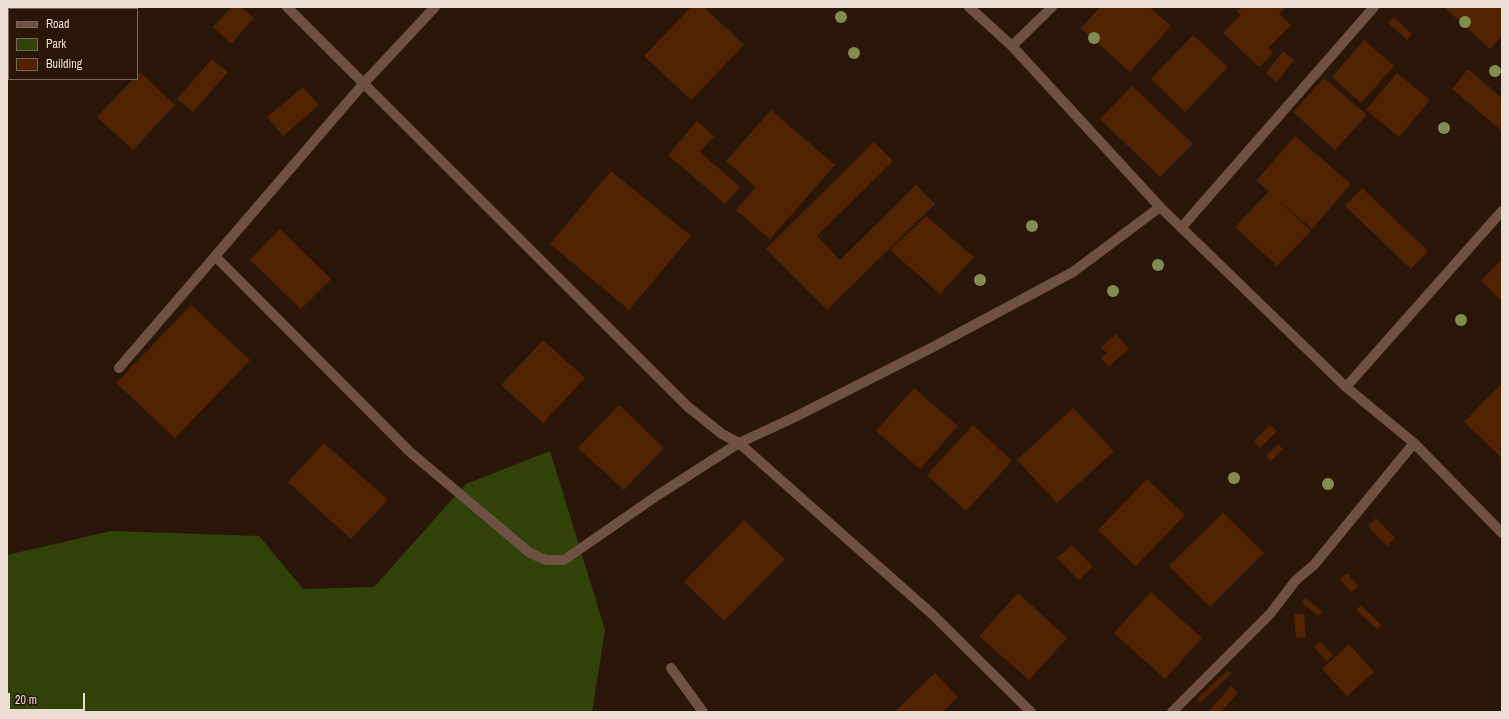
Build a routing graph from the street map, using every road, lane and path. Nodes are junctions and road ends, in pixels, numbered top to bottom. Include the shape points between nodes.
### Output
1 (287, 7) edge
2 (435, 7) edge
3 (969, 7) edge
4 (1052, 7) edge
5 (1374, 7) edge
6 (1012, 46) junction
7 (364, 84) junction
8 (1160, 208) junction
9 (1502, 211) edge
10 (1181, 228) junction
11 (215, 256) junction
12 (119, 368) dead end
13 (1346, 387) junction
14 (739, 443) junction
15 (1414, 444) junction
16 (1502, 532) edge
17 (671, 668) dead end
18 (703, 712) edge
19 (1031, 712) edge
20 (1172, 712) edge

1 - 7 street
2 - 7 street
3 - 6 street
4 - 6 street
5 - 10 street
6 - 8 street
7 - 11 street
7 - 14 street via 687,406 722,434
8 - 10 street
8 - 14 street via 1073,272 935,346
9 - 13 street
10 - 13 street
11 - 12 street
11 - 14 street via 410,452 530,553 546,560 564,560
13 - 15 street
14 - 19 street via 931,613
15 - 16 street
15 - 20 street via 1314,564 1296,580 1270,614
17 - 18 street

